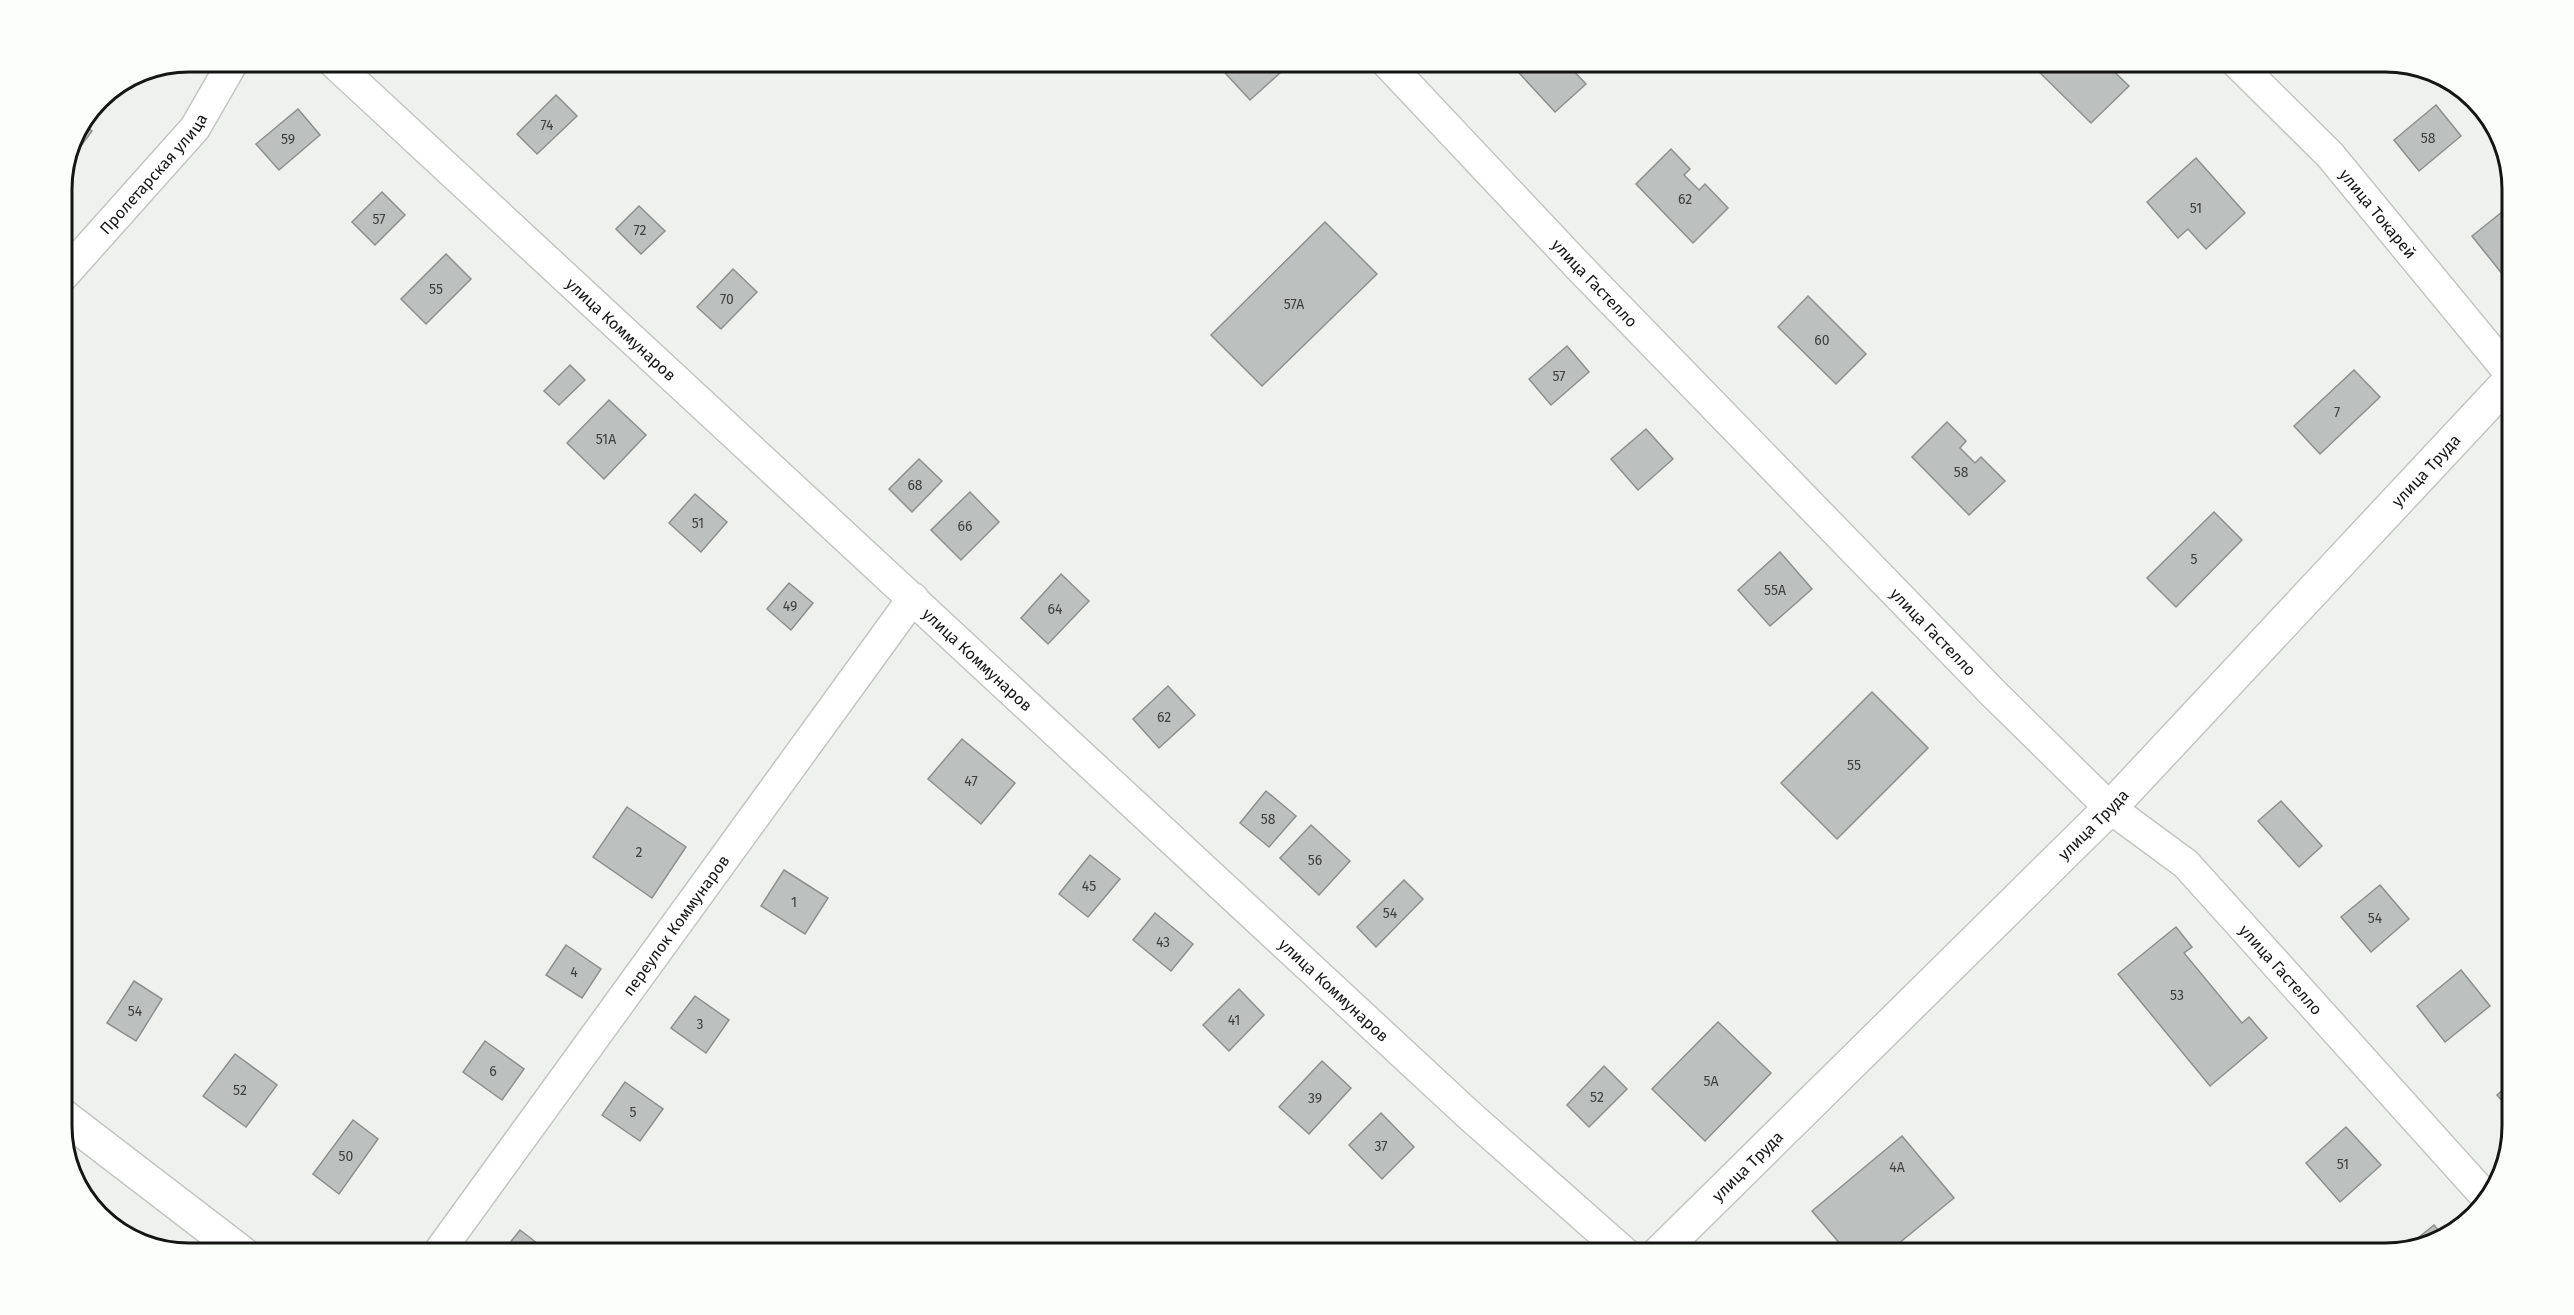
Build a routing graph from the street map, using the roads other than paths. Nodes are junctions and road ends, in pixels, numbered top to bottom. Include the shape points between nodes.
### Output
1 (226, 72) edge
2 (344, 72) edge
3 (1395, 72) edge
4 (2246, 72) edge
5 (72, 266) edge
6 (2502, 365) edge
7 (2502, 388) edge
8 (913, 598) junction
9 (2110, 808) junction
10 (72, 1122) edge
11 (2481, 1192) edge
12 (228, 1243) edge
13 (446, 1243) edge
14 (1613, 1243) edge
15 (1670, 1243) edge

1 - 5 street, Пролетарская улица via 195,128
2 - 8 street, улица Коммунаров
3 - 9 street, улица Гастелло via 1612,302
4 - 6 street, улица Токарей via 2330,155
7 - 9 street, улица Труда
8 - 13 street, переулок Коммунаров
8 - 14 street, улица Коммунаров via 1469,1115
9 - 11 street, улица Гастелло via 2186,864
9 - 15 street, улица Труда
10 - 12 street

